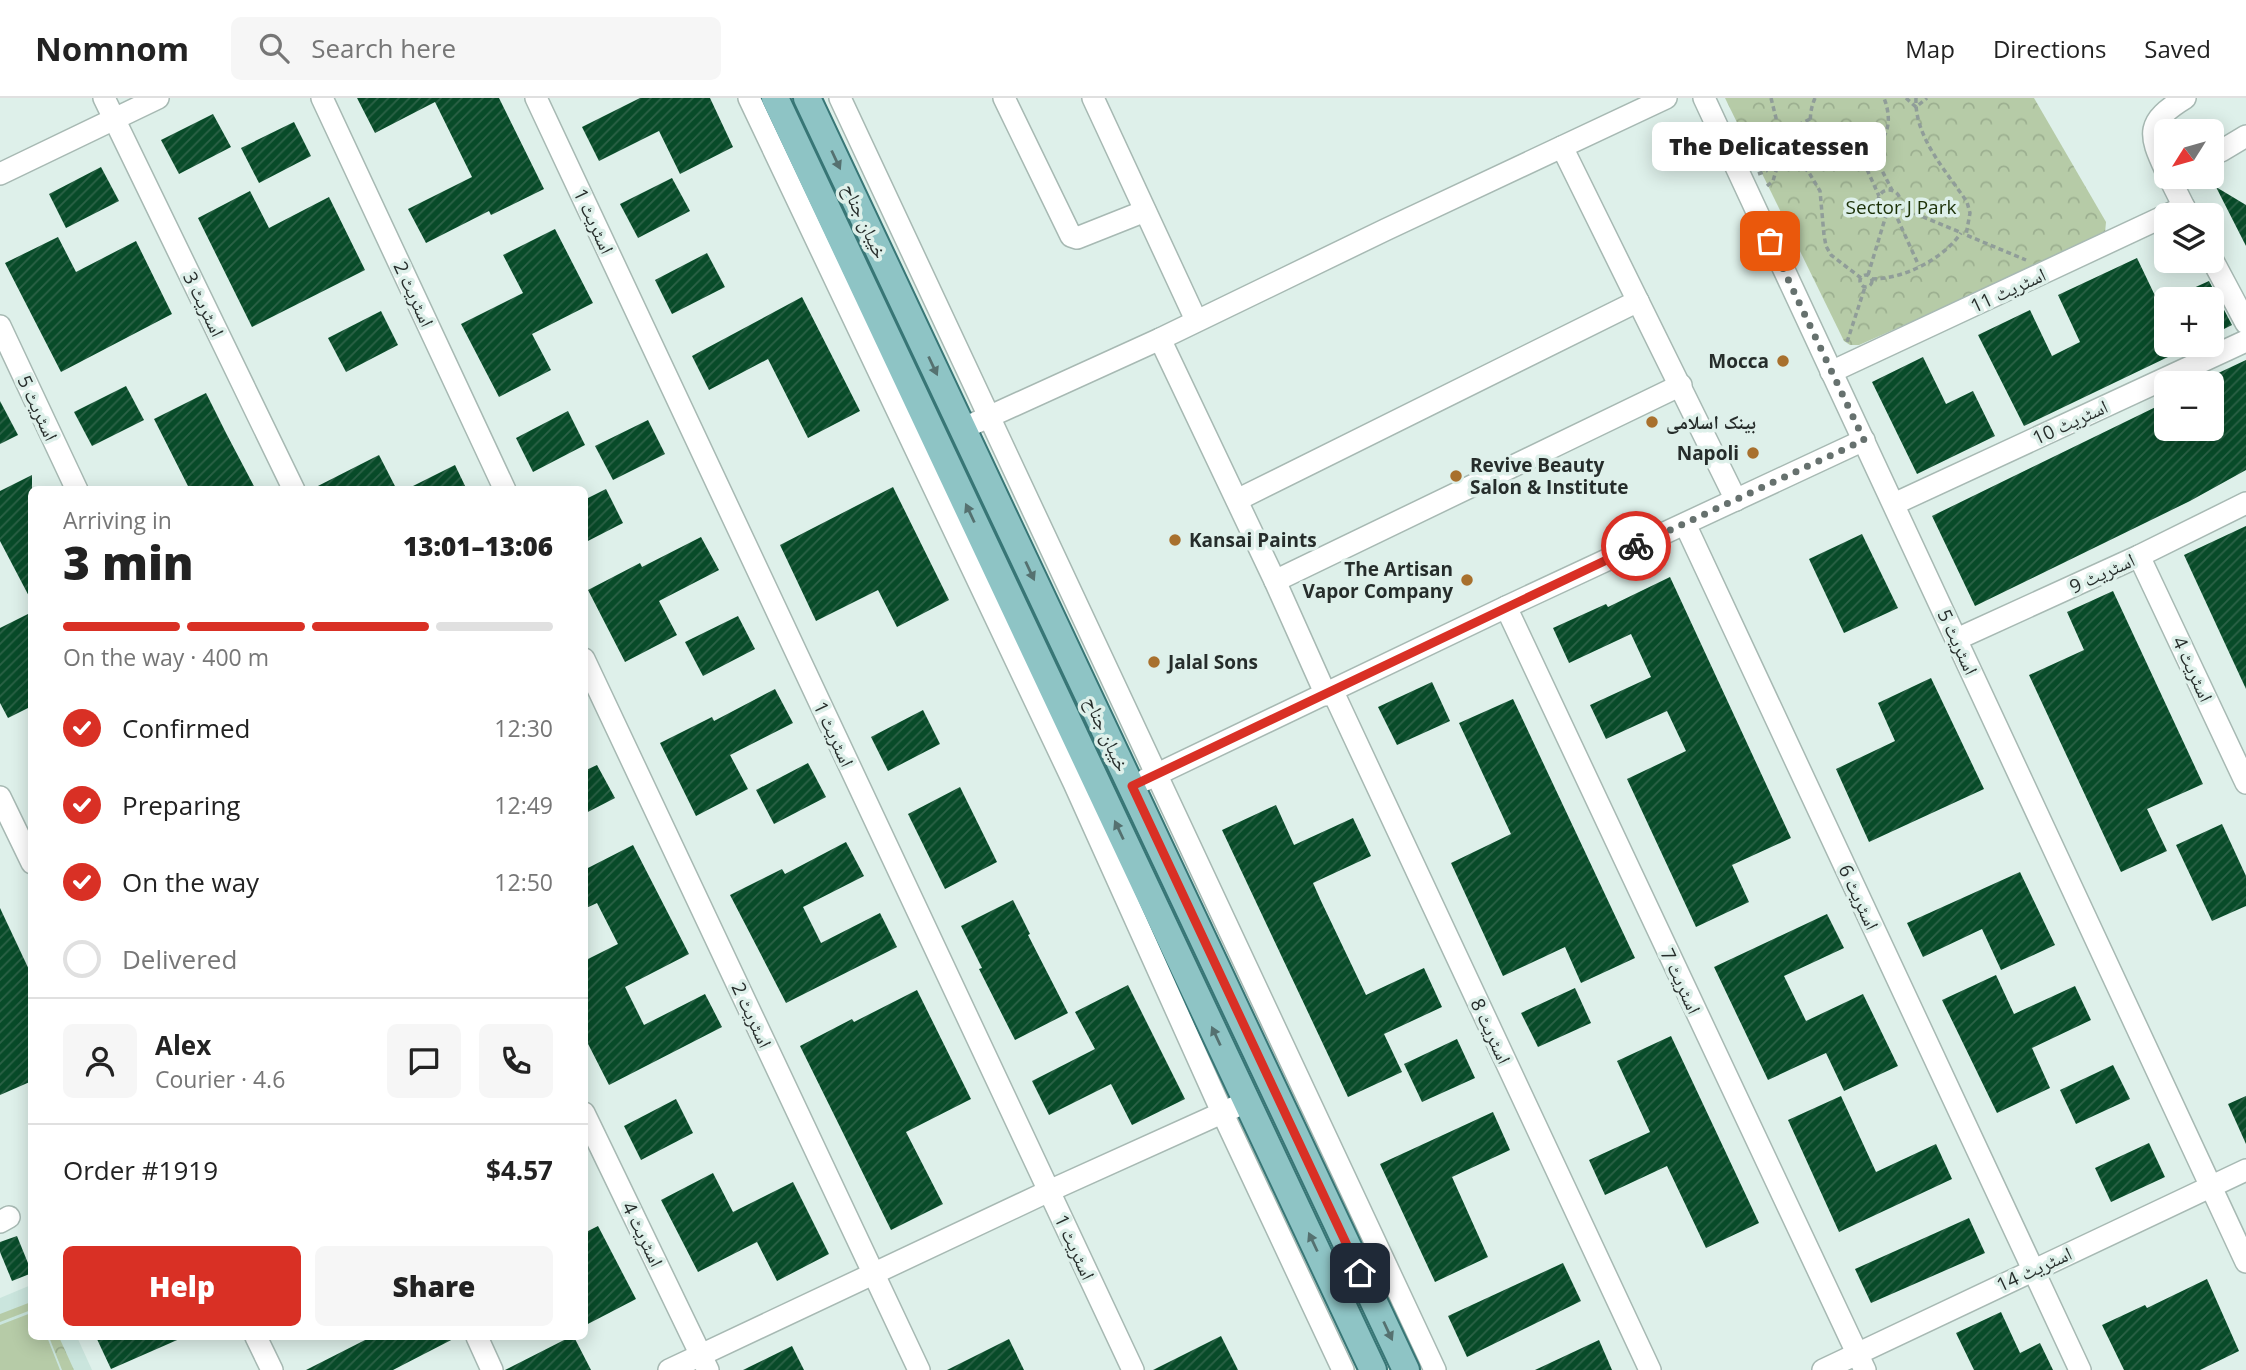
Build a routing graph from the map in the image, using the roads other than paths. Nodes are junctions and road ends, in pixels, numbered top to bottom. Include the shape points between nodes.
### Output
1 (104, 98) edge
2 (158, 98) edge
3 (323, 98) edge
4 (536, 98) edge
5 (749, 98) edge
6 (775, 98) edge
7 (807, 98) edge
8 (840, 98) edge
9 (1004, 98) edge
10 (1093, 98) edge
11 (1666, 98) edge
12 (1704, 98) edge
13 (2185, 98) edge
14 (114, 119) junction
15 (2160, 119) edge
16 (2154, 127) edge
17 (2246, 136) edge
18 (2154, 145) edge
19 (1562, 147) junction
20 (2224, 149) edge
21 (0, 174) edge
22 (1145, 211) junction
23 (2154, 225) edge
24 (2219, 273) edge
25 (1638, 301) junction
26 (1196, 320) junction
27 (2246, 323) edge
28 (0, 326) edge
29 (1160, 339) junction
30 (2246, 341) edge
31 (1827, 363) junction
32 (1681, 385) junction
33 (990, 416) junction
34 (962, 429) junction
35 (1864, 440) junction
36 (75, 486) edge
37 (291, 486) edge
38 (503, 486) edge
39 (1237, 499) junction
40 (1737, 500) junction
41 (2246, 503) edge
42 (1894, 504) junction
43 (1685, 524) junction
44 (2139, 555) junction
45 (1275, 581) junction
46 (1506, 607) junction
47 (1957, 639) junction
48 (588, 676) edge
49 (1330, 693) junction
50 (593, 698) edge
51 (1157, 775) junction
52 (2246, 783) edge
53 (1132, 786) junction
54 (0, 797) edge
55 (28, 855) edge
56 (1247, 1102) junction
57 (1222, 1112) junction
58 (588, 1120) edge
59 (2246, 1170) edge
60 (2210, 1187) junction
61 (1049, 1191) junction
62 (2246, 1262) edge
63 (2033, 1269) junction
64 (874, 1273) junction
65 (257, 1340) edge
66 (478, 1340) edge
67 (705, 1362) edge
68 (1861, 1362) edge
69 (272, 1370) edge
70 (492, 1370) edge
71 (668, 1370) edge
72 (919, 1370) edge
73 (1133, 1370) edge
74 (1343, 1370) edge
75 (1373, 1370) edge
76 (1406, 1370) edge
77 (1436, 1370) edge
78 (1650, 1370) edge
79 (1823, 1370) edge
80 (2080, 1370) edge

1 - 14 street
2 - 14 street
3 - 38 street, اسٹریٹ 2
4 - 61 street, اسٹریٹ 1
5 - 57 street via 1074,783
56 -> 6 main road, خیبان جناح
7 -> 34 main road, خیبان جناح
8 - 33 street
9 - 22 street via 1071,236 1077,238
10 - 22 street
11 - 19 street
12 - 31 street, اسٹریٹ 5
13 - 15 street
14 - 21 street
14 - 37 street, اسٹریٹ 3
16 - 18 street
17 - 20 street
19 - 25 street
19 - 26 street
22 - 26 street
23 - 31 street, اسٹریٹ 11
24 - 27 street
25 - 32 street
25 - 39 street
26 - 29 street
28 - 36 street, اسٹریٹ 5
29 - 33 street
29 - 39 street, اسٹریٹ 8
30 - 42 street, اسٹریٹ 10
31 - 35 street, اسٹریٹ 5
32 - 40 street
32 - 45 street
33 - 34 street
33 - 51 street
34 -> 53 main road, خیبان جناح
35 - 40 street
35 - 42 street, اسٹریٹ 5
39 - 45 street, اسٹریٹ 8
40 - 43 street
41 - 44 street, اسٹریٹ 9
42 - 47 street, اسٹریٹ 5
43 - 46 street
43 - 63 street, اسٹریٹ 6
44 - 47 street, اسٹریٹ 9
44 - 52 street, اسٹریٹ 4
45 - 49 street, اسٹریٹ 8
46 - 49 street
46 - 68 street, اسٹریٹ 7
47 - 60 street, اسٹریٹ 5
48 - 50 street, اسٹریٹ 2
49 - 51 street
49 - 78 street, اسٹریٹ 8
50 - 64 street, اسٹریٹ 2
51 - 53 street
51 - 77 street
53 -> 76 main road, خیبان جناح
54 - 55 street
56 - 57 street
75 -> 56 main road, خیبان جناح
57 - 61 street
57 - 74 street
58 - 67 street, اسٹریٹ 4
59 - 60 street, اسٹریٹ 14
60 - 62 street
60 - 63 street, اسٹریٹ 14
61 - 64 street
61 - 73 street, اسٹریٹ 1
63 - 68 street, اسٹریٹ 14
63 - 80 street
64 - 67 street
64 - 72 street, اسٹریٹ 2
65 - 69 street
66 - 70 street
67 - 71 street
68 - 79 street, اسٹریٹ 14

